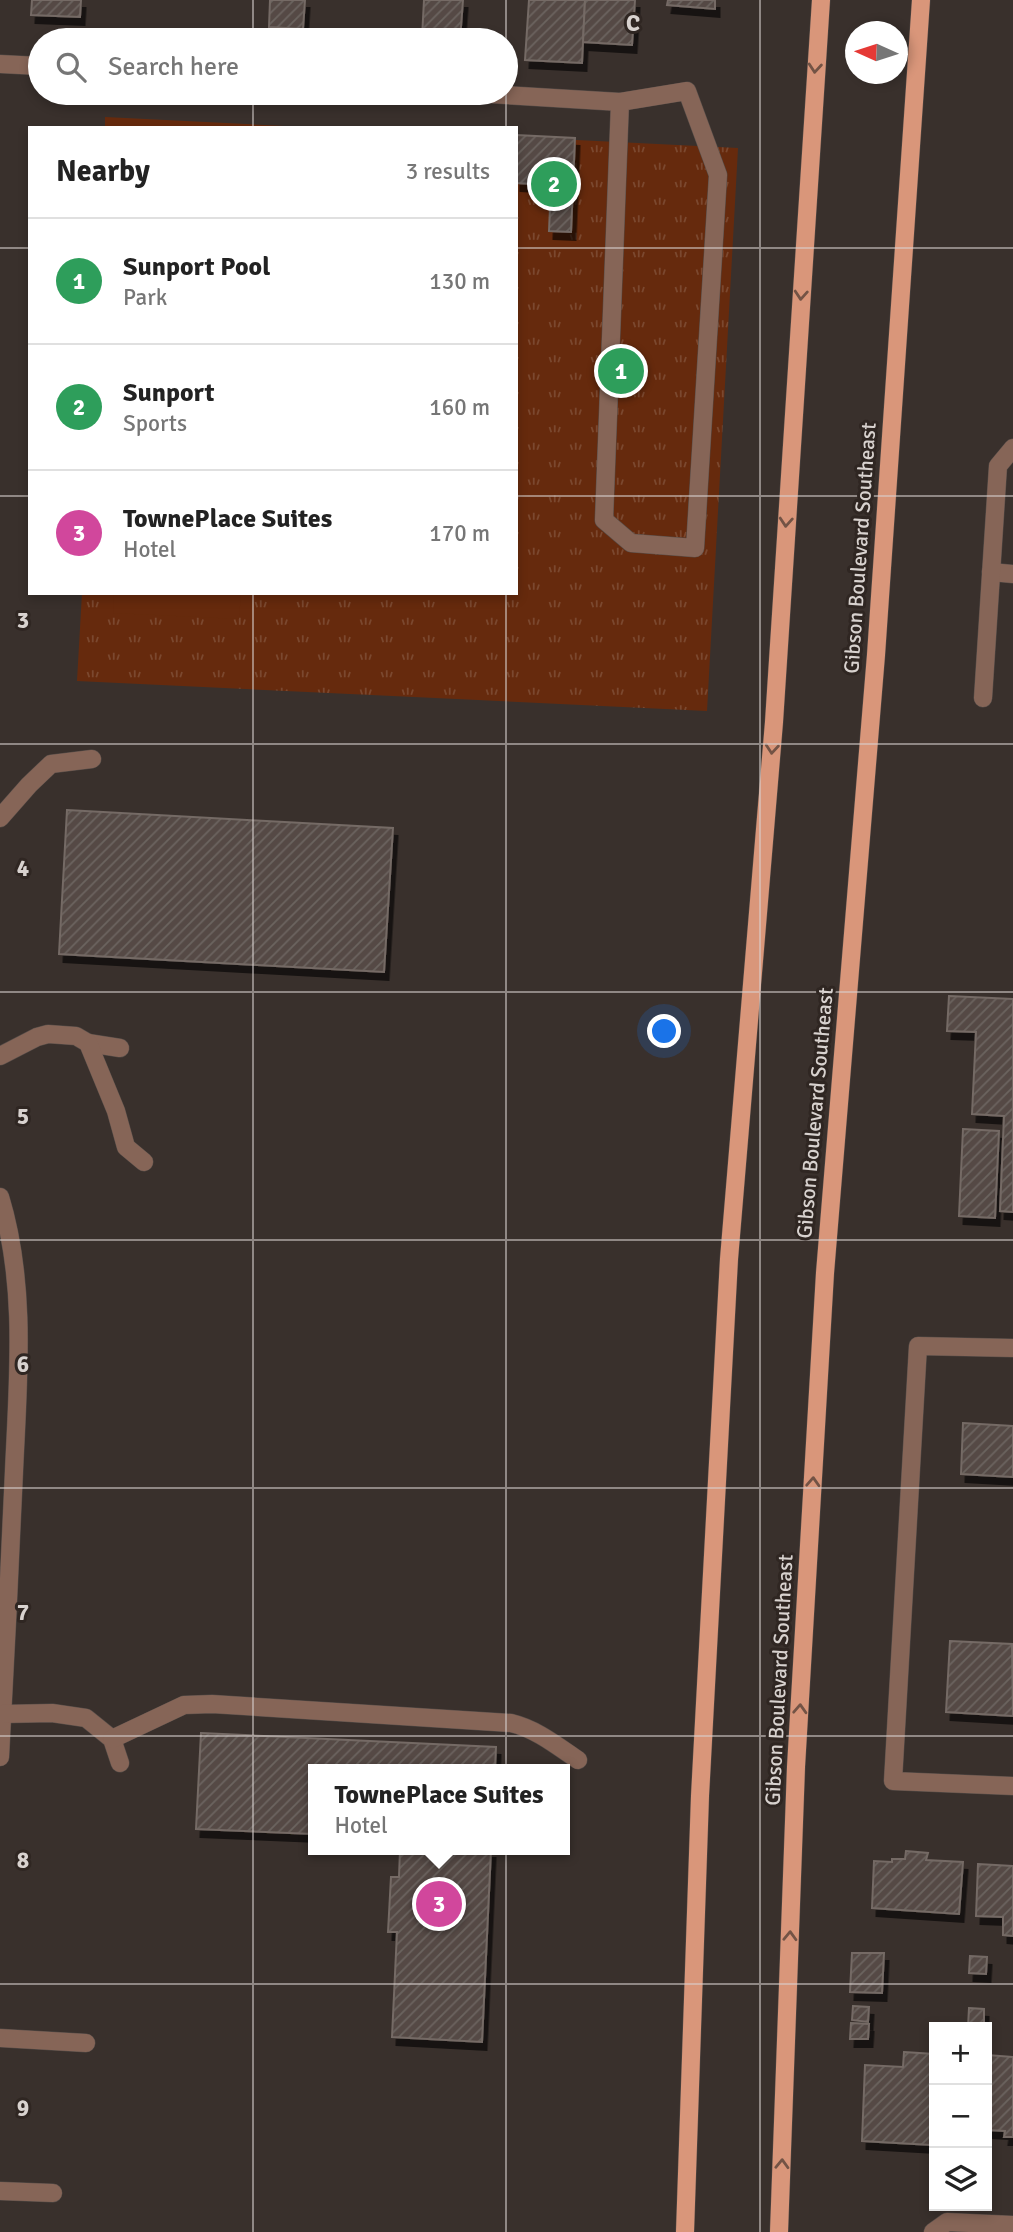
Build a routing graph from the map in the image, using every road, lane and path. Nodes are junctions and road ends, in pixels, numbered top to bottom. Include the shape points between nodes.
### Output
1 (821, 0) edge
2 (922, 0) edge
3 (0, 64) edge
4 (28, 65) edge
5 (518, 96) edge
6 (620, 102) junction
7 (1013, 447) edge
8 (991, 572) junction
9 (1013, 574) edge
10 (982, 698) dead end
11 (92, 759) dead end
12 (0, 818) edge
13 (88, 1043) junction
14 (120, 1048) dead end
15 (0, 1055) edge
16 (144, 1162) dead end
17 (0, 1197) edge
18 (1013, 1348) edge
19 (4, 1625) edge
20 (2, 1714) junction
21 (112, 1739) junction
22 (0, 1757) edge
23 (578, 1760) dead end
24 (120, 1763) dead end
25 (1013, 1786) edge
26 (0, 2038) edge
27 (86, 2043) dead end
28 (0, 2191) edge
29 (52, 2193) dead end
30 (1013, 2225) edge
31 (685, 2232) edge
32 (779, 2232) edge
33 (933, 2232) edge

1 -> 31 main road via 774,722 729,1259 700,1796
32 -> 2 main road, Gibson Boulevard Southeast via 796,1767 825,1273 876,655
3 - 4 street
5 - 6 street
6 - 6 street via 687,91 718,175 695,548 631,542 604,520
7 - 8 street via 998,466
8 - 9 street
8 - 10 street
11 - 12 street via 51,764
13 - 14 street
13 - 15 street via 76,1035 48,1034
13 - 16 street via 126,1147
17 - 19 street via 16,1291 19,1361
18 - 25 street via 918,1346 893,1780
19 - 20 street
20 - 21 street via 86,1718
20 - 22 street
21 - 23 street via 184,1705 212,1704 511,1723 541,1735
21 - 24 street
26 - 27 street
28 - 29 street
30 - 33 street via 947,2222

